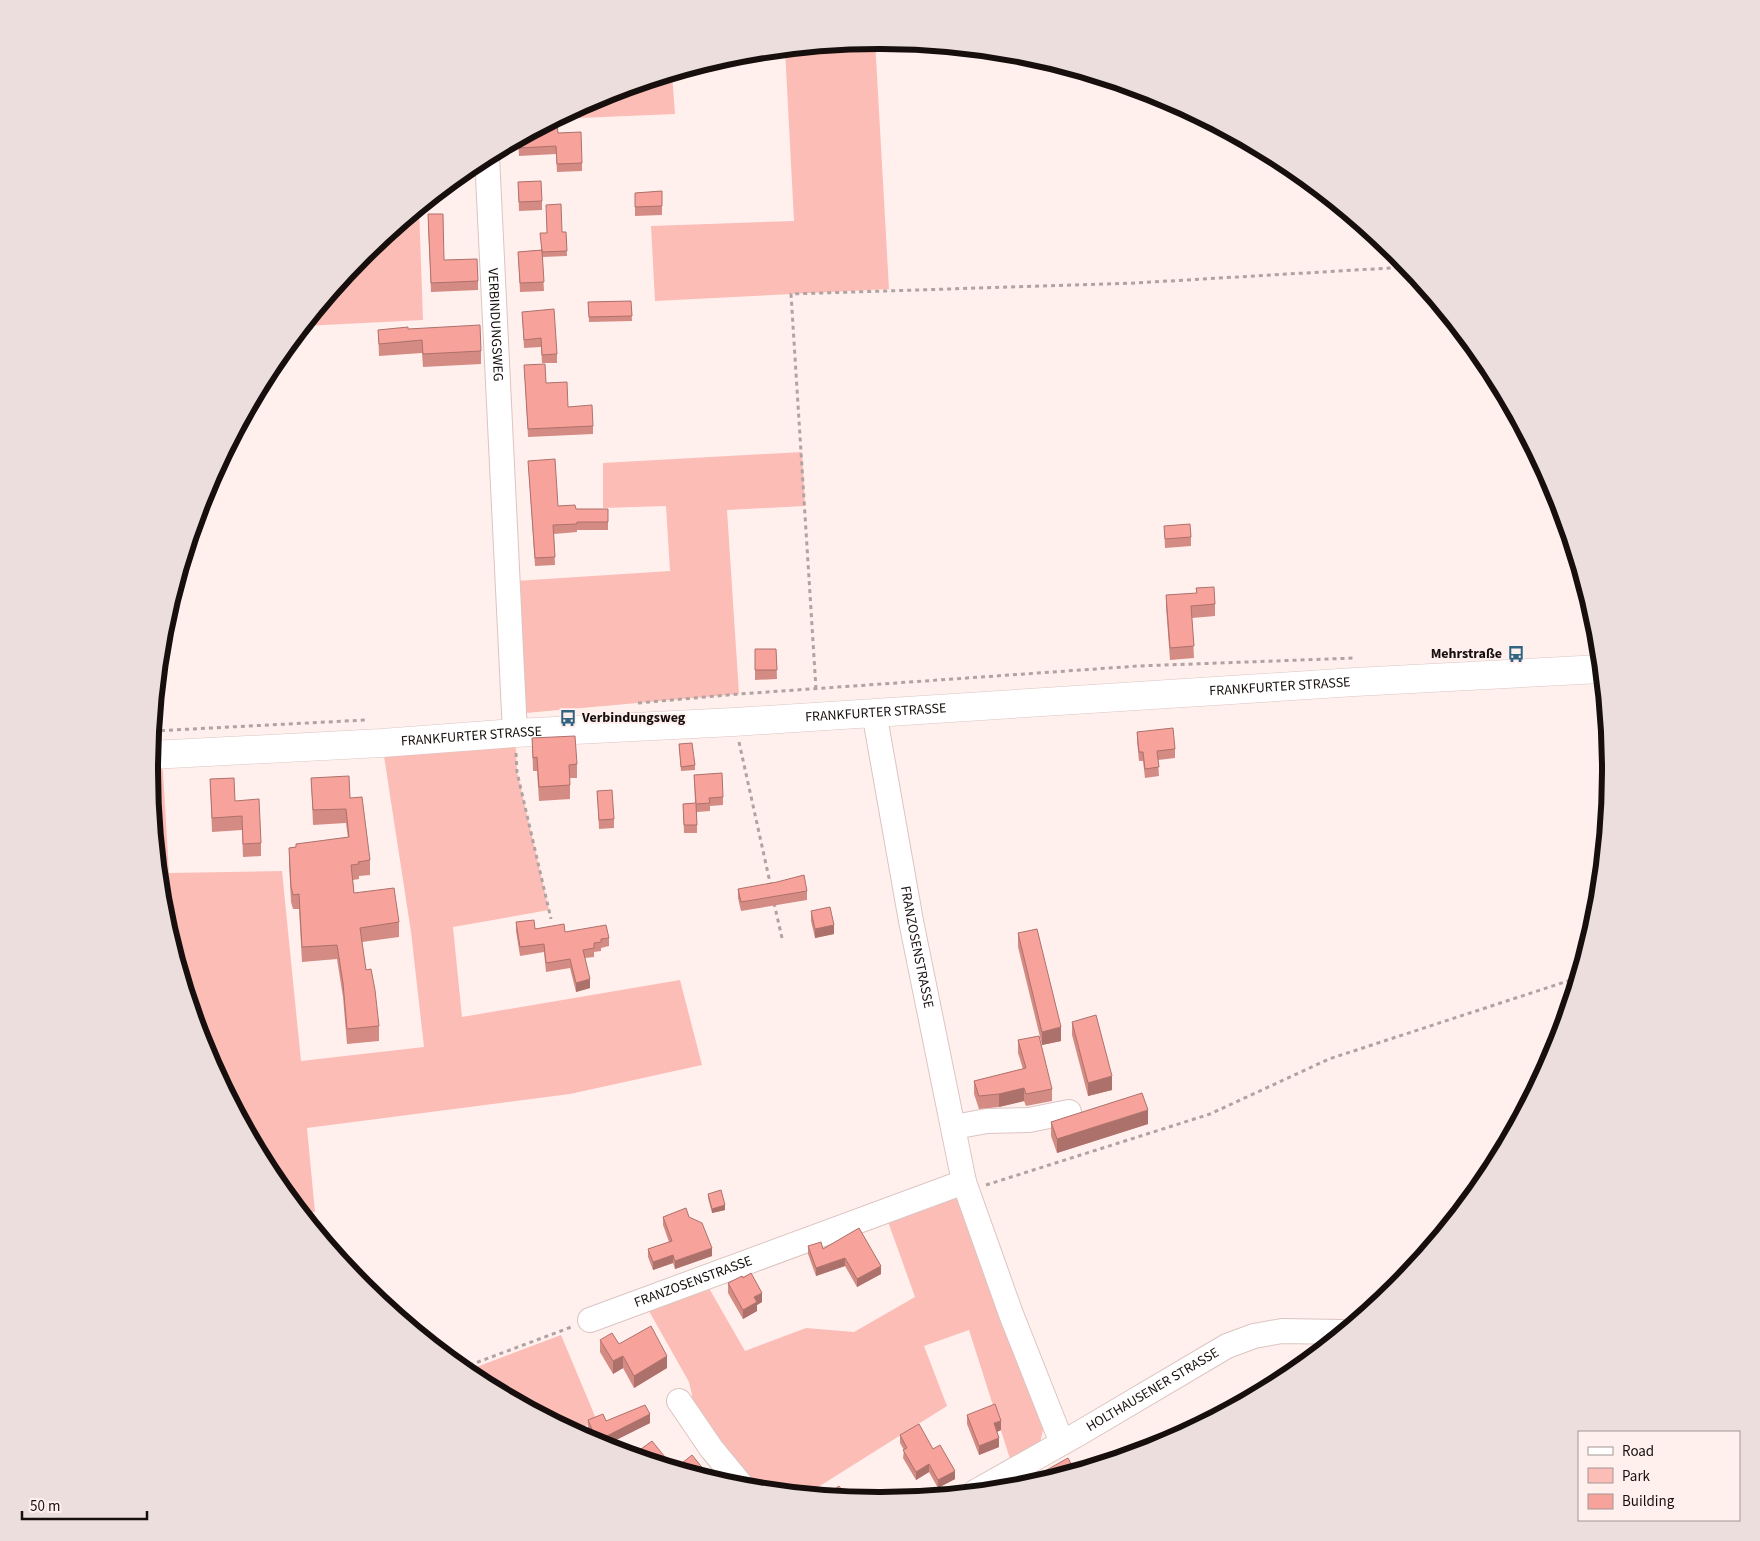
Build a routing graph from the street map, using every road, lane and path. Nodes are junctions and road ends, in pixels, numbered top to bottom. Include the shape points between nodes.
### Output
1 (487, 165) edge
2 (1397, 268) edge
3 (1364, 658) dead end
4 (1595, 669) edge
5 (816, 689) junction
6 (632, 704) dead end
7 (874, 712) junction
8 (366, 720) dead end
9 (734, 722) junction
10 (160, 731) edge
11 (515, 733) junction
12 (159, 755) edge
13 (772, 891) edge
14 (774, 900) edge
15 (551, 919) dead end
16 (782, 938) dead end
17 (1570, 980) edge
18 (1069, 1112) dead end
19 (954, 1127) junction
20 (966, 1186) junction
21 (590, 1320) joint
22 (1333, 1332) edge
23 (471, 1365) edge
24 (679, 1401) dead end
25 (1062, 1443) junction
26 (734, 1477) edge
27 (991, 1483) edge

1 - 11 street, VERBINDUNGSWEG
2 - 5 path via 1135,283 791,294
3 - 5 path via 1138,666
4 - 7 main road, FRANKFURTER STRASSE
5 - 6 path
7 - 9 main road, FRANKFURTER STRASSE
7 - 19 street, FRANZOSENSTRASSE via 911,921
8 - 10 path
9 - 11 main road, FRANKFURTER STRASSE
9 - 13 path
11 - 12 main road, FRANKFURTER STRASSE via 382,744
11 - 15 path via 517,772
14 - 16 path
17 - 20 path via 1329,1059 1210,1114 1015,1176
18 - 19 street via 1029,1120
19 - 20 street, FRANZOSENSTRASSE
20 - 21 street, FRANZOSENSTRASSE
20 - 25 street, FRANZOSENSTRASSE via 1011,1314
21 - 23 path
22 - 25 street, HOLTHAUSENER STRASSE via 1282,1331 1254,1336 1227,1346
24 - 26 street
25 - 27 street, HOLTHAUSENER STRASSE

